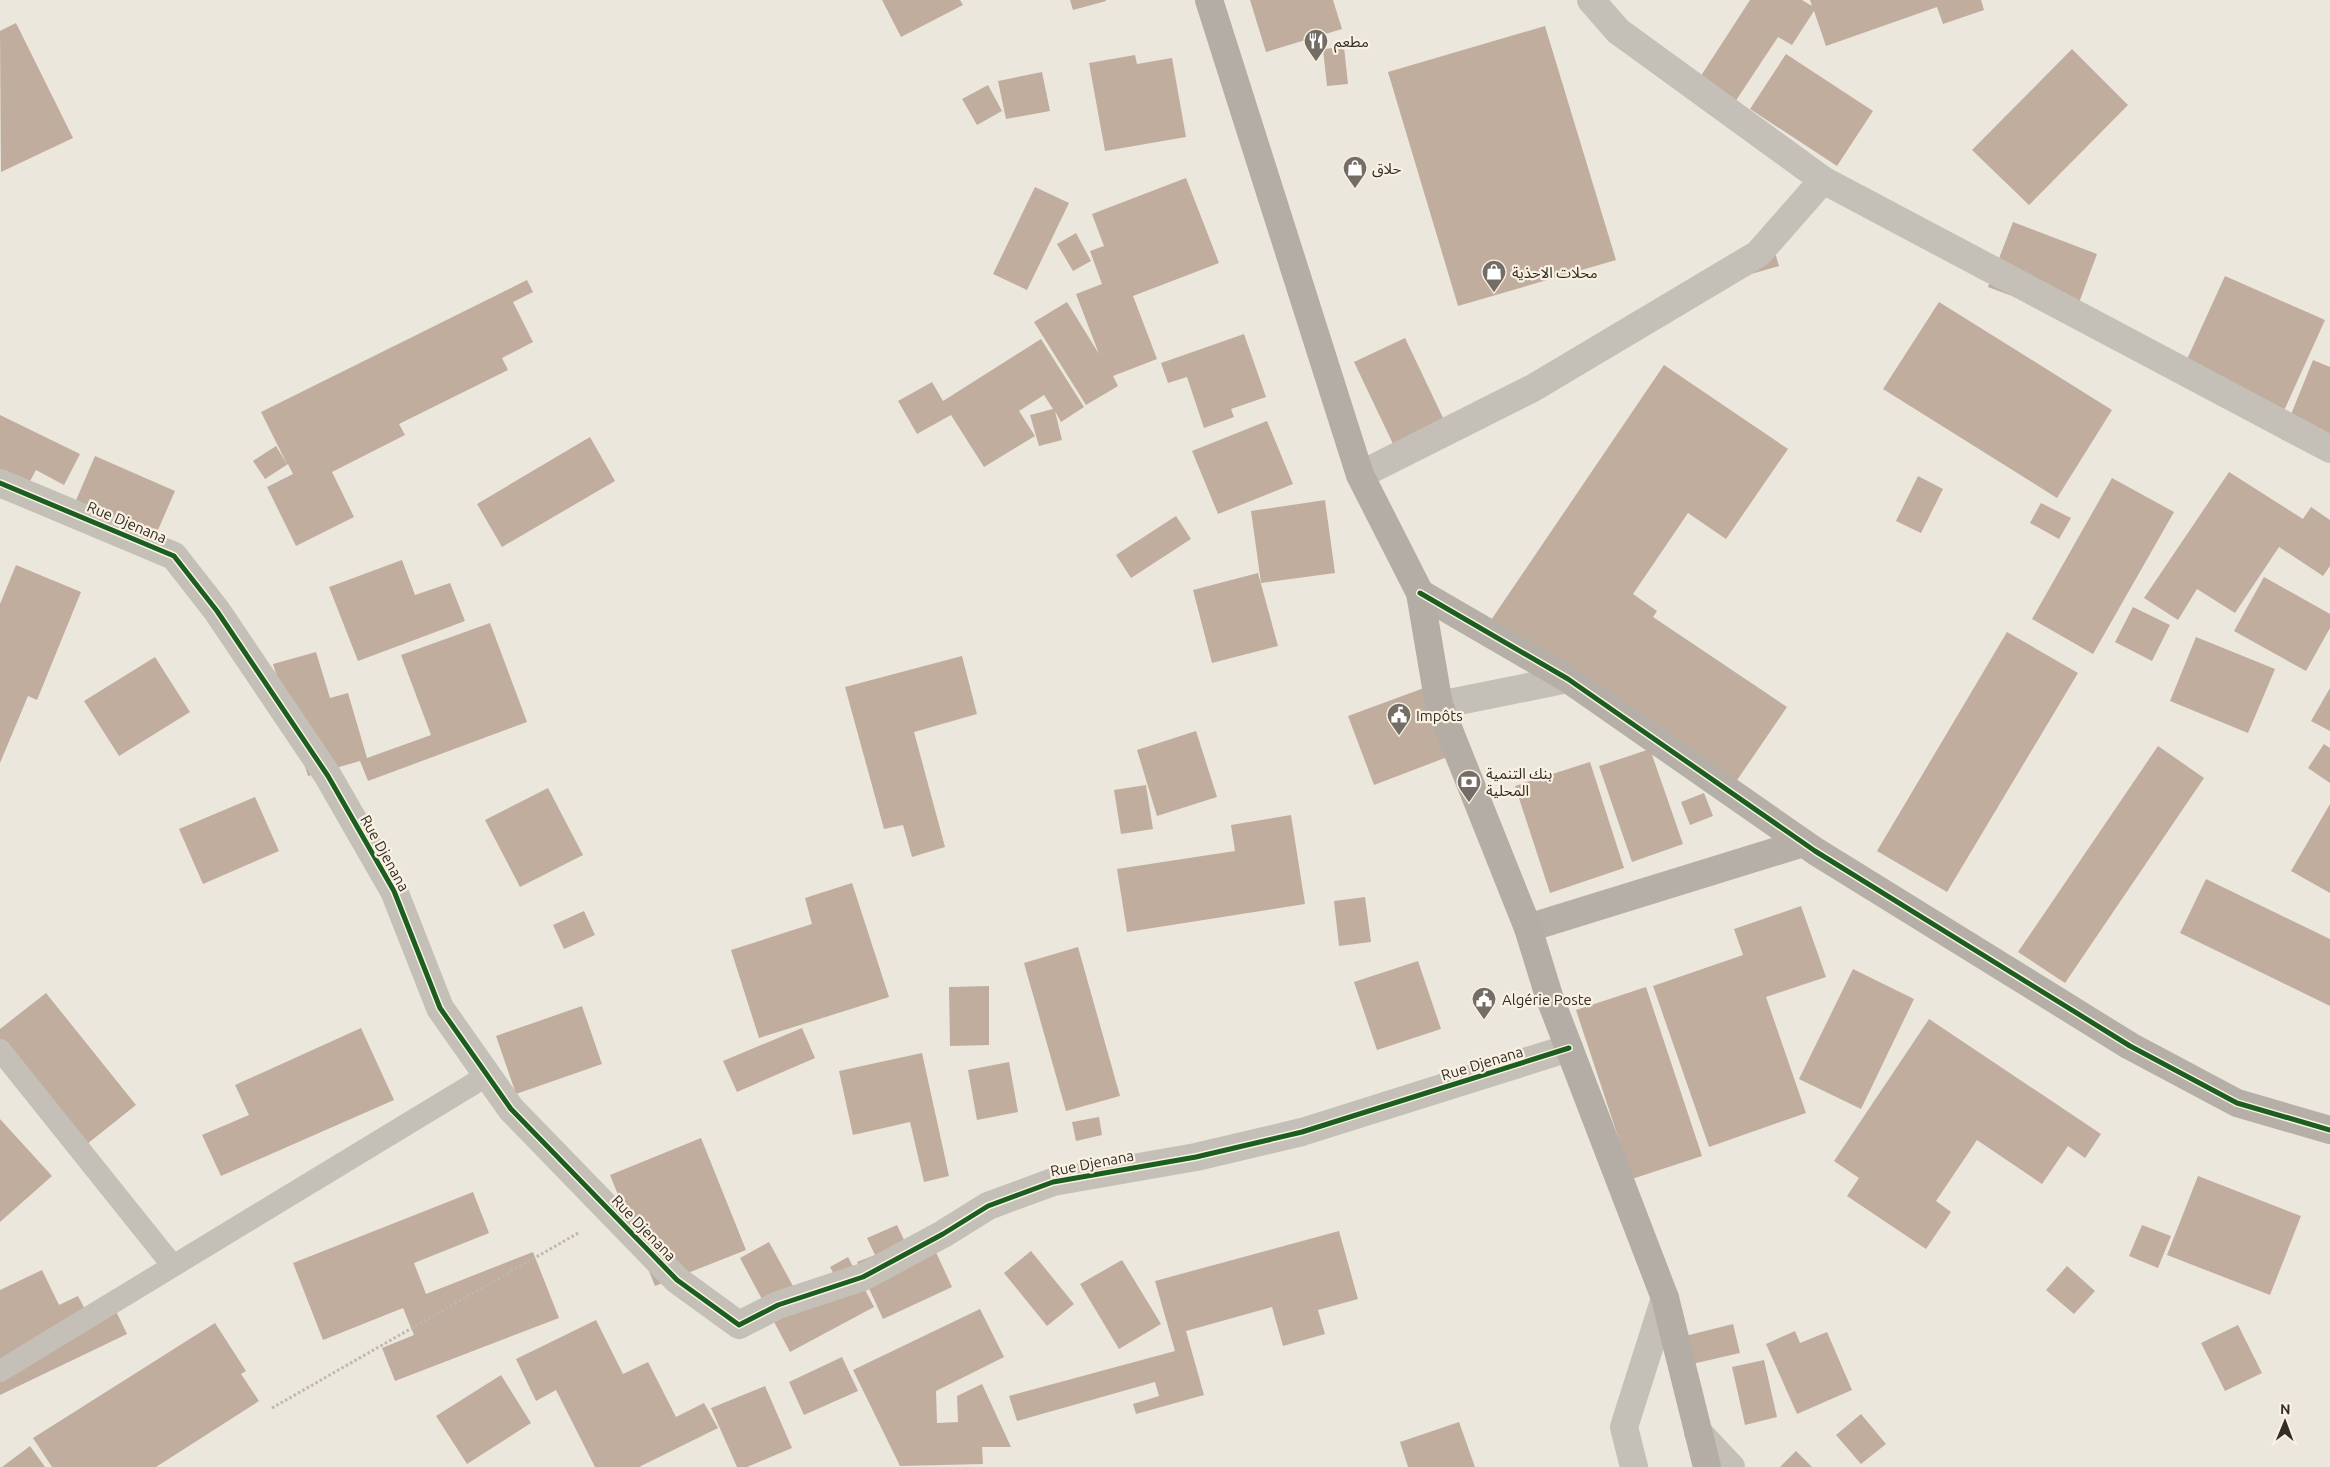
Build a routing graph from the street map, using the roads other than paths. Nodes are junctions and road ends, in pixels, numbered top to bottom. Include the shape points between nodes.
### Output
1 (1209, 0) edge
2 (1591, 0) edge
3 (1823, 180) junction
4 (2330, 449) edge
5 (1360, 475) junction
6 (0, 482) edge
7 (1420, 593) junction
8 (1568, 679) junction
9 (1439, 706) junction
10 (1803, 843) junction
11 (1528, 928) junction
12 (1569, 1048) junction
13 (0, 1050) edge
14 (488, 1075) junction
15 (2330, 1130) edge
16 (173, 1266) junction
17 (1665, 1298) junction
18 (0, 1371) edge
19 (1698, 1432) junction
20 (1634, 1467) edge
21 (1707, 1467) edge
22 (1731, 1467) edge

1 - 5 main road
2 - 3 street via 1618,31
3 - 4 street
3 - 5 street via 1758,254 1533,388
5 - 7 main road
6 - 14 street, Rue Djenana via 174,556 217,611 328,776 394,890 440,1008
7 - 8 street
7 - 9 main road
8 - 9 street
8 - 10 street
9 - 11 main road
10 - 11 street
10 - 15 street via 2130,1046 2237,1103
11 - 12 main road
12 - 14 street, Rue Djenana via 1302,1132 1196,1157 1053,1182 988,1206 944,1234 863,1277 778,1305 739,1325 677,1280 511,1109
12 - 17 main road
13 - 16 lane
14 - 16 lane
16 - 18 lane
17 - 19 main road
17 - 20 street via 1624,1428
19 - 21 main road
19 - 22 street

